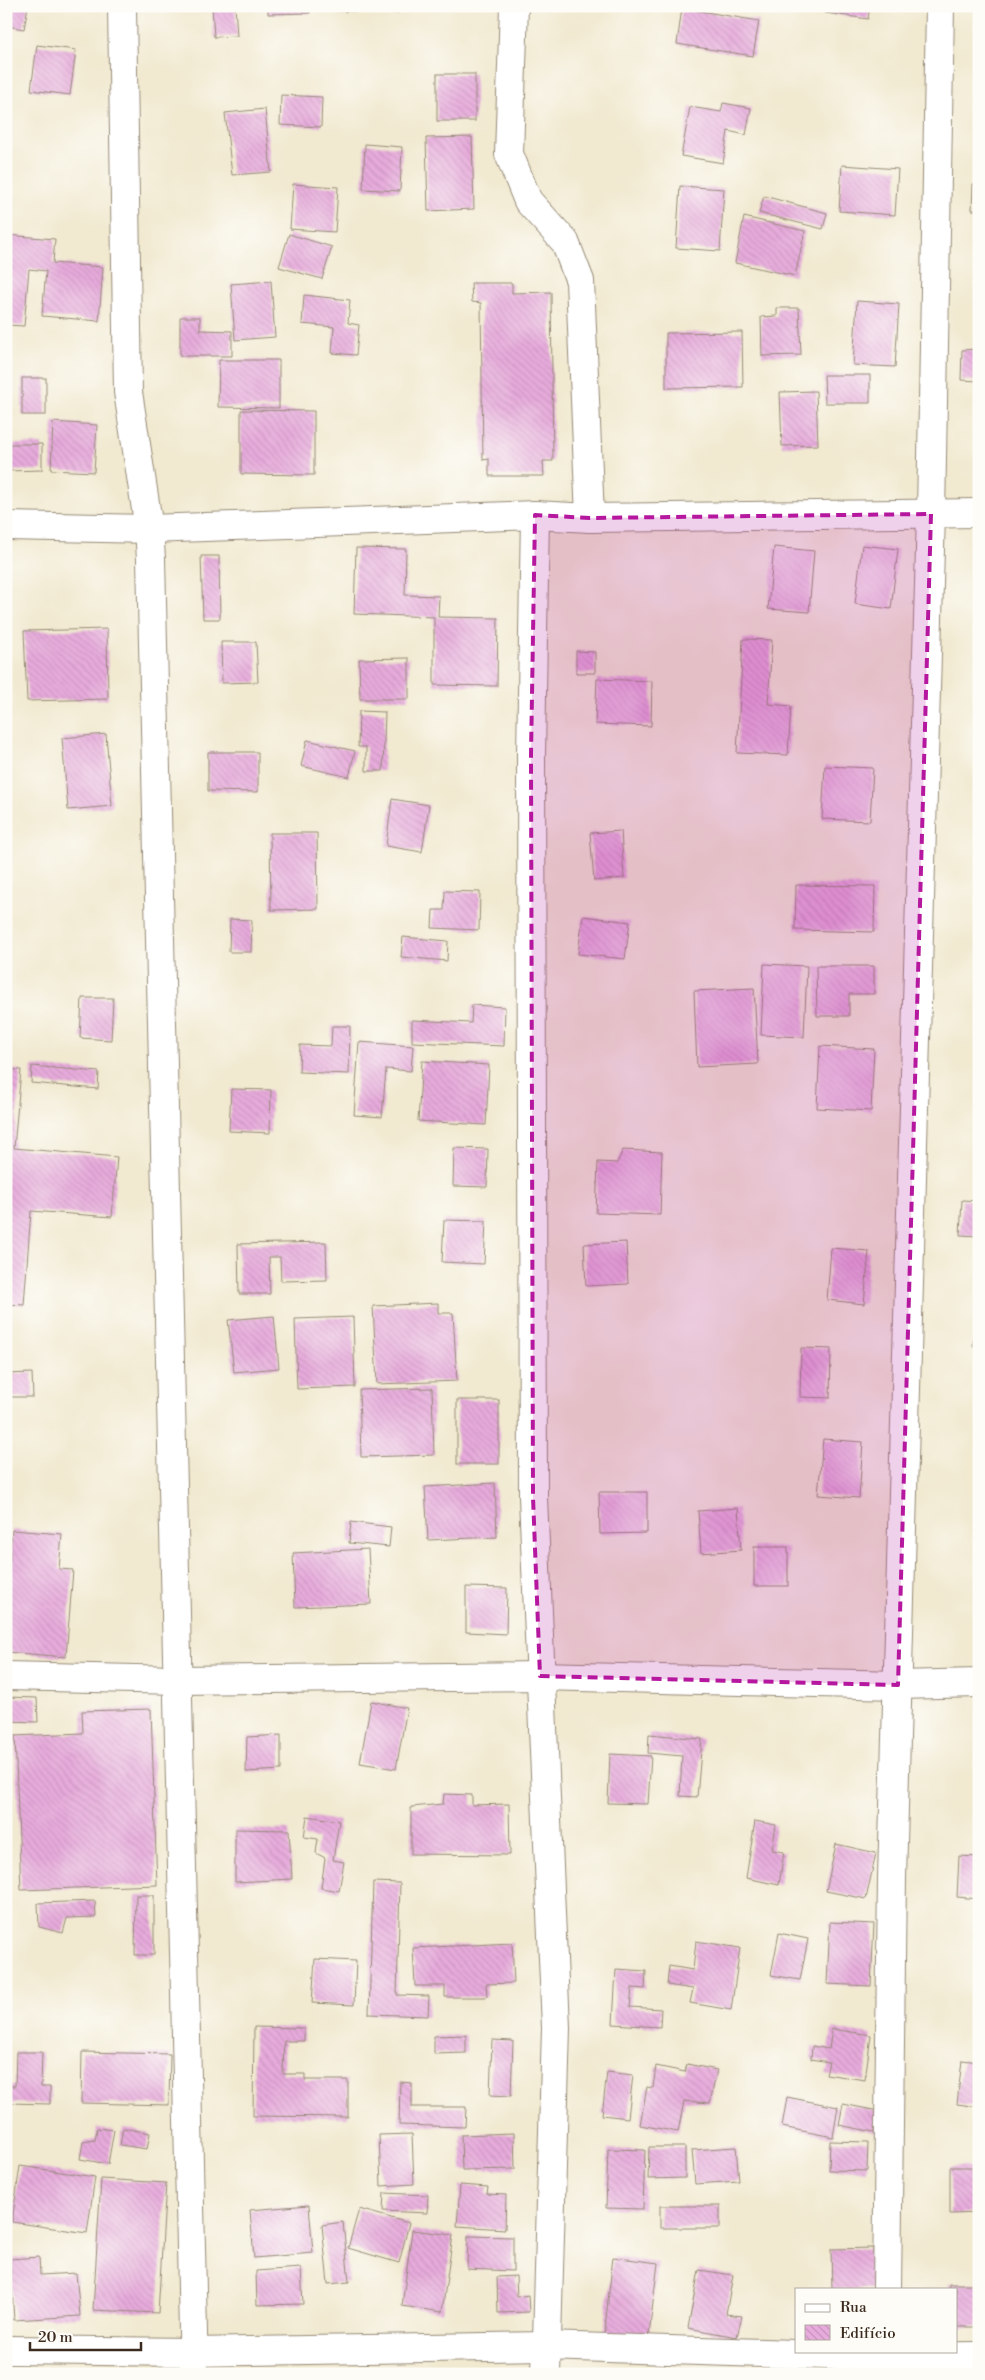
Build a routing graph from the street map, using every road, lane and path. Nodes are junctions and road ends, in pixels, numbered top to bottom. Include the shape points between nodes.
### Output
1 (122, 6) edge
2 (514, 6) edge
3 (940, 6) edge
4 (979, 513) edge
5 (535, 514) junction
6 (931, 514) junction
7 (590, 518) junction
8 (6, 526) edge
9 (149, 529) junction
10 (6, 1676) edge
11 (540, 1676) junction
12 (178, 1680) junction
13 (979, 1683) edge
14 (898, 1685) junction
15 (886, 2288) edge
16 (545, 2346) junction
17 (6, 2350) edge
18 (979, 2356) edge
19 (886, 2361) edge
20 (194, 2363) edge
21 (546, 2374) edge

1 - 9 street via 128,392
2 - 7 street via 509,154 528,201 565,242 580,281
3 - 6 street
4 - 6 street
5 - 7 street
5 - 9 street
5 - 11 street via 531,755 533,1497
6 - 7 street
6 - 14 street
8 - 9 street
9 - 12 street
10 - 12 street
11 - 12 street
11 - 14 street
11 - 16 street via 556,2028
12 - 20 street
13 - 14 street
14 - 15 street
16 - 19 street
16 - 20 street
16 - 21 street
17 - 20 street
18 - 19 street

